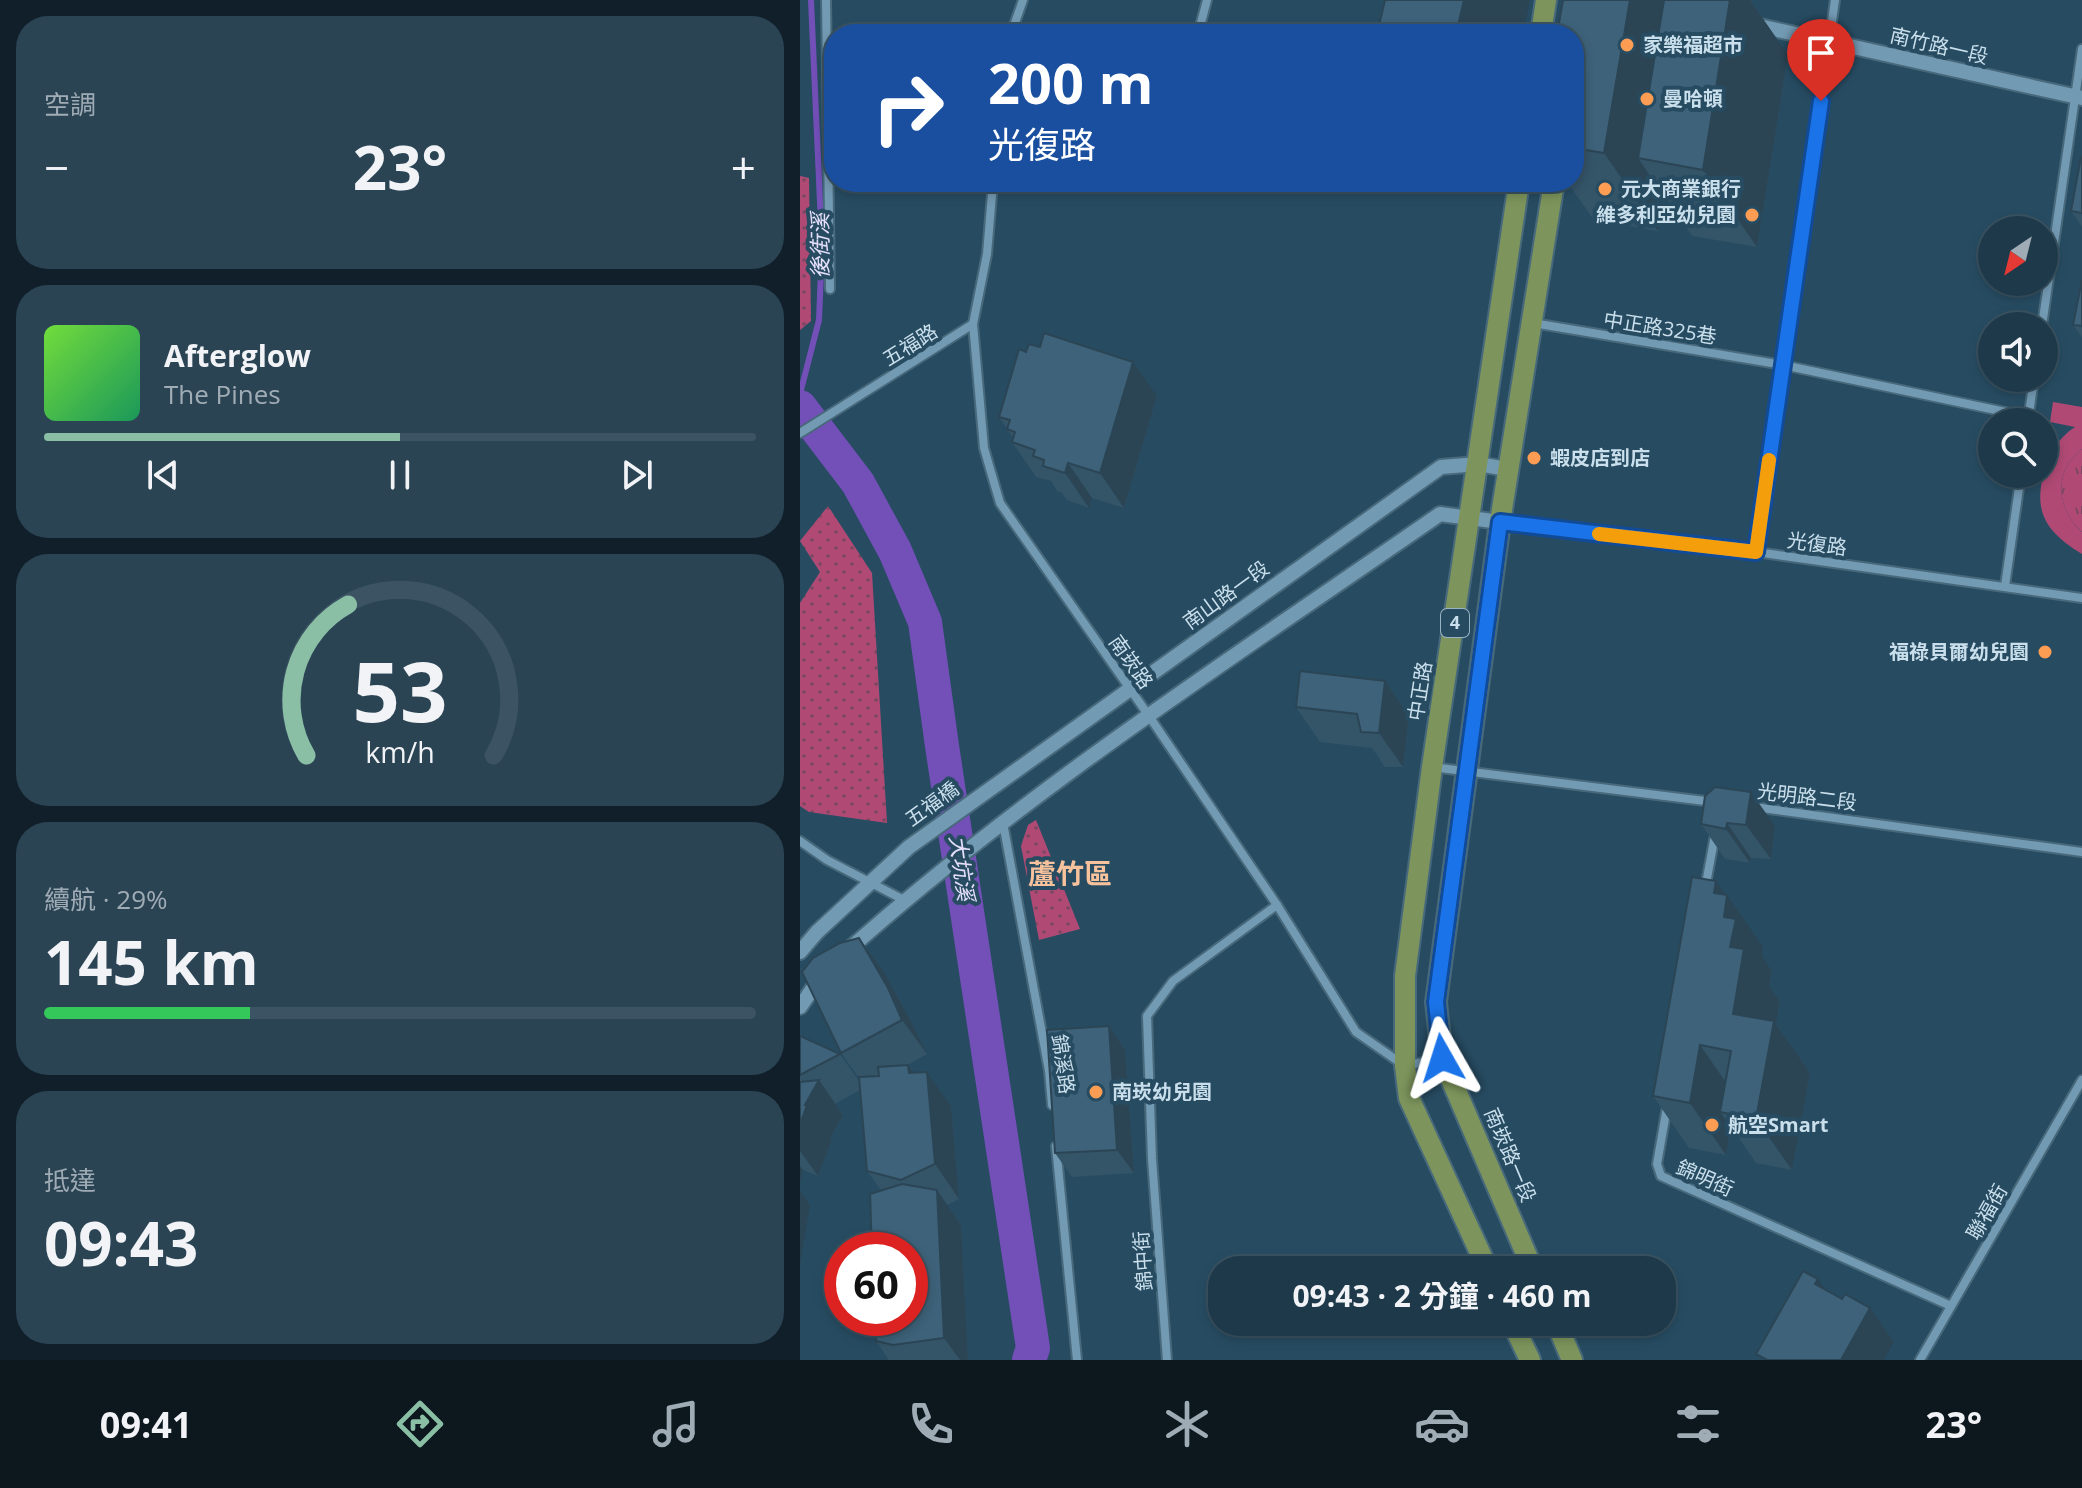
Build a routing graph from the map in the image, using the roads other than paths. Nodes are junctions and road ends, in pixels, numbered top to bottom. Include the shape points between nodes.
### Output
1 (826, 0) edge
2 (1023, 0) edge
3 (1207, 0) edge
4 (1546, 0) edge
5 (1835, 0) edge
6 (1738, 21) dead end
7 (826, 24) edge
8 (1015, 24) edge
9 (1201, 24) edge
10 (1542, 24) edge
11 (1829, 42) junction
12 (2082, 49) edge
13 (2078, 97) edge
14 (829, 192) edge
15 (992, 192) edge
16 (1518, 192) edge
17 (1552, 192) edge
18 (830, 289) dead end
19 (2044, 312) edge
20 (1532, 323) junction
21 (973, 324) junction
22 (1783, 365) junction
23 (1979, 408) edge
24 (800, 433) edge
25 (1478, 464) junction
26 (1507, 469) junction
27 (2019, 488) edge
28 (1471, 518) junction
29 (1500, 522) junction
30 (1756, 552) junction
31 (2005, 586) junction
32 (2082, 598) edge
33 (1131, 690) junction
34 (1149, 716) junction
35 (1432, 767) junction
36 (1466, 772) junction
37 (980, 794) joint
38 (1721, 803) edge
39 (1751, 806) edge
40 (1718, 818) edge
41 (1003, 823) junction
42 (800, 841) edge
43 (2082, 852) edge
44 (872, 881) junction
45 (1704, 897) edge
46 (904, 900) junction
47 (1277, 905) junction
48 (800, 952) edge
49 (800, 1007) edge
50 (1442, 1058) junction
51 (1405, 1066) junction
52 (2082, 1080) edge
53 (1668, 1101) edge
54 (1053, 1116) edge
55 (1055, 1131) edge
56 (1482, 1256) edge
57 (1527, 1256) edge
58 (1951, 1306) junction
59 (1519, 1336) edge
60 (1562, 1336) edge
61 (1077, 1360) edge
62 (1167, 1360) edge
63 (1530, 1360) edge
64 (1572, 1360) edge
65 (1920, 1360) edge

1 - 7 street
2 - 8 street
3 - 9 street
4 - 10 main road
5 - 11 street
6 - 11 street, 南竹路一段
11 - 13 street, 南竹路一段
11 - 22 street
12 - 13 street
13 - 19 street
14 - 18 street
15 - 21 street, 南崁路
16 - 25 main road, 中正路 / 4
17 - 20 main road, 4
20 - 22 street, 中正路325巷
20 - 26 main road, 4
21 - 24 street, 五福路
21 - 33 street, 南崁路 via 984,448 1000,503
22 - 23 street, 中正路325巷
22 - 30 street
25 - 26 street, 南山路一段
25 - 28 main road, 中正路 / 4
25 - 33 street, 南山路一段 via 1441,467
26 - 29 main road, 4
27 - 31 street
28 - 29 street
28 - 34 street via 1440,514
28 - 35 main road, 中正路 / 4
29 - 30 street, 光復路
29 - 36 main road, 4
30 - 31 street, 光復路
31 - 32 street, 光復路
33 - 34 street, 南崁路
33 - 37 street, 南山路一段
34 - 41 street
34 - 47 street, 南崁路
35 - 36 street
35 - 51 main road, 中正路 / 4 via 1405,976
36 - 38 street
36 - 50 main road, 4 via 1436,1002
37 - 44 street, 五福橋
39 - 43 street, 光明路二段
40 - 45 street
41 - 46 street
41 - 54 street, 錦溪路
42 - 44 street
44 - 46 street
44 - 48 street
46 - 49 street via 832,964
47 - 51 street, 南崁路 via 1356,1032
47 - 62 street, 錦中街 via 1173,981 1147,1016
50 - 51 street
50 - 57 main road, 南崁路一段 / 4
51 - 56 main road, 4 via 1409,1098
52 - 58 street, 聯福街
53 - 58 street, 錦明街 via 1657,1164 1661,1176
55 - 61 street
58 - 65 street, 聯福街
59 - 63 main road
60 - 64 main road

